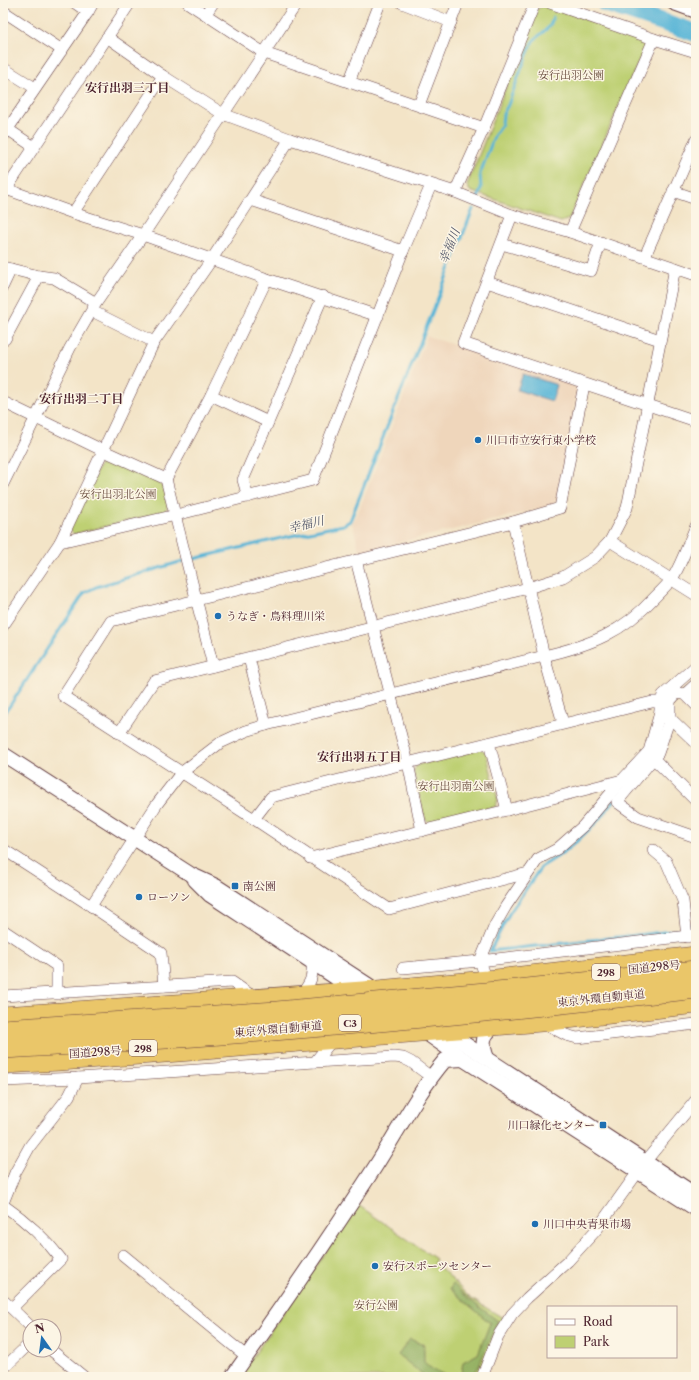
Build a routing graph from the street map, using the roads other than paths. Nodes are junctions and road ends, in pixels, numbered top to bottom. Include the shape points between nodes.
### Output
1 (75, 3) edge
2 (130, 3) edge
3 (188, 3) edge
4 (213, 3) edge
5 (297, 3) edge
6 (380, 3) edge
7 (402, 3) edge
8 (458, 3) edge
9 (535, 3) edge
10 (550, 3) edge
11 (674, 3) edge
12 (90, 7) edge
13 (3, 11) edge
14 (696, 11) edge
15 (206, 14) junction
16 (451, 22) junction
17 (107, 37) junction
18 (654, 39) junction
19 (62, 50) junction
20 (696, 52) edge
21 (264, 53) junction
22 (3, 68) edge
23 (163, 76) junction
24 (349, 82) junction
25 (35, 88) junction
26 (419, 105) junction
27 (223, 114) junction
28 (484, 128) junction
29 (5, 130) edge
30 (290, 139) junction
31 (696, 140) edge
32 (34, 147) junction
33 (431, 185) junction
34 (673, 191) junction
35 (5, 192) edge
36 (455, 192) junction
37 (251, 200) junction
38 (696, 200) edge
39 (73, 213) junction
40 (512, 215) junction
41 (570, 232) junction
42 (143, 235) junction
43 (601, 242) junction
44 (502, 244) junction
45 (403, 251) junction
46 (645, 256) junction
47 (212, 259) junction
48 (7, 268) edge
49 (675, 268) junction
50 (696, 275) edge
51 (39, 276) junction
52 (268, 279) junction
53 (487, 282) junction
54 (3, 286) edge
55 (323, 296) junction
56 (94, 307) junction
57 (378, 316) junction
58 (3, 338) edge
59 (660, 340) junction
60 (154, 342) junction
61 (584, 384) junction
62 (211, 395) junction
63 (3, 402) edge
64 (648, 405) junction
65 (36, 417) junction
66 (696, 421) edge
67 (268, 422) junction
68 (102, 450) junction
69 (166, 479) junction
70 (3, 484) edge
71 (248, 497) junction
72 (176, 515) junction
73 (512, 522) junction
74 (696, 526) edge
75 (610, 541) junction
76 (60, 542) junction
77 (356, 560) junction
78 (671, 580) junction
79 (528, 588) junction
80 (696, 595) edge
81 (196, 600) junction
82 (3, 626) edge
83 (373, 626) junction
84 (544, 656) junction
85 (249, 658) junction
86 (213, 666) junction
87 (696, 666) edge
88 (696, 684) edge
89 (389, 694) junction
90 (685, 694) junction
91 (661, 702) junction
92 (696, 705) edge
93 (664, 717) junction
94 (563, 723) junction
95 (266, 725) junction
96 (119, 733) junction
97 (489, 743) junction
98 (696, 743) edge
99 (3, 754) edge
100 (654, 759) junction
101 (408, 763) junction
102 (181, 773) junction
103 (622, 780) junction
104 (696, 801) edge
105 (507, 810) junction
106 (254, 819) junction
107 (422, 831) junction
108 (696, 837) edge
109 (134, 838) junction
110 (3, 849) edge
111 (653, 850) dead end
112 (310, 858) junction
113 (528, 873) junction
114 (190, 874) junction
115 (91, 906) junction
116 (3, 930) edge
117 (692, 936) edge
118 (696, 956) edge
119 (480, 961) junction
120 (312, 962) junction
121 (696, 963) edge
122 (404, 968) dead end
123 (696, 971) edge
124 (487, 980) junction
125 (516, 982) dead end
126 (164, 986) junction
127 (696, 988) edge
128 (377, 990) junction
129 (357, 991) junction
130 (57, 994) junction
131 (301, 995) junction
132 (3, 996) edge
133 (696, 996) edge
134 (255, 998) junction
135 (275, 1004) dead end
136 (696, 1004) edge
137 (523, 1015) dead end
138 (3, 1016) edge
139 (3, 1021) edge
140 (541, 1022) junction
141 (696, 1024) edge
142 (497, 1025) junction
143 (3, 1030) edge
144 (444, 1030) junction
145 (424, 1032) junction
146 (284, 1038) dead end
147 (332, 1039) junction
148 (3, 1048) edge
149 (3, 1058) edge
150 (487, 1058) junction
151 (464, 1059) junction
152 (314, 1062) junction
153 (3, 1064) edge
154 (431, 1077) junction
155 (78, 1078) junction
156 (3, 1081) edge
157 (696, 1100) edge
158 (642, 1167) junction
159 (696, 1195) edge
160 (3, 1204) edge
161 (696, 1209) edge
162 (123, 1255) dead end
163 (3, 1300) edge
164 (12, 1308) junction
165 (22, 1318) edge
166 (22, 1351) edge
167 (246, 1356) junction
168 (61, 1358) edge
169 (3, 1369) edge
170 (84, 1377) edge
171 (232, 1377) edge
172 (482, 1377) edge

1 - 12 street
2 - 17 street
3 - 15 street
4 - 15 street
5 - 21 street
6 - 24 street
7 - 16 street
8 - 16 street
9 - 28 street
10 - 18 street
11 - 14 street
12 - 19 street
13 - 19 street
15 - 21 street
16 - 26 street
17 - 23 street
17 - 32 street
18 - 20 street
18 - 41 street
19 - 25 street
21 - 24 street
21 - 27 street
22 - 25 street
23 - 27 street
23 - 39 street
24 - 26 street
25 - 29 street
26 - 28 street
27 - 30 street
27 - 42 street
28 - 36 street
29 - 32 street
30 - 33 street
30 - 37 street
31 - 34 street
32 - 35 street
33 - 36 street
33 - 45 street
34 - 38 street
34 - 46 street
35 - 39 street
36 - 40 street
37 - 45 street
37 - 47 street
39 - 42 street
40 - 41 street
40 - 44 street
41 - 43 street
42 - 47 street
42 - 56 street
43 - 44 street via 591,271
43 - 46 street
44 - 53 street
45 - 57 street
46 - 49 street
47 - 52 street
47 - 60 street
48 - 51 street
48 - 54 street
49 - 50 street
49 - 59 street
51 - 56 street via 54,278
51 - 58 street via 5,339
52 - 55 street
52 - 62 street
53 - 59 street
53 - 61 street via 463,343
55 - 57 street
55 - 67 street
56 - 60 street
56 - 65 street via 70,348
57 - 71 street via 313,480
59 - 64 street
60 - 68 street
61 - 64 street
61 - 73 street via 560,508
62 - 67 street
62 - 69 street
63 - 65 street
64 - 66 street
64 - 75 street via 626,508
65 - 68 street
65 - 70 street
67 - 71 street via 243,480
68 - 69 street
68 - 76 street
69 - 72 street
71 - 72 street
72 - 76 street
72 - 81 street
73 - 77 street
73 - 79 street
74 - 78 street
75 - 78 street
75 - 79 street via 595,557 563,577
76 - 82 street
77 - 81 street
77 - 83 street
78 - 80 street
78 - 84 street via 644,609 621,627 592,642
79 - 83 street
79 - 84 street
81 - 86 street
81 - 96 street via 111,621 63,696
83 - 85 street
83 - 89 street
84 - 89 street
84 - 94 street
85 - 86 street
85 - 95 street
86 - 96 street via 154,681
87 - 91 street via 663,695
88 - 90 street
89 - 95 street
89 - 101 street
90 - 92 street
90 - 93 street via 677,693 670,701
91 - 93 street
91 - 94 street
93 - 98 street
93 - 100 street via 658,753
93 - 103 street via 649,751
94 - 97 street
95 - 102 street via 220,743
96 - 102 street
97 - 101 street
97 - 105 street
99 - 109 street
100 - 104 street
100 - 108 street via 617,802 638,817
101 - 106 street via 271,797
101 - 107 street
102 - 106 street
102 - 109 street
103 - 105 street
103 - 113 street via 583,826 557,850 538,859
105 - 107 street
106 - 112 street
107 - 112 street
109 - 114 street
109 - 115 street
110 - 115 street
111 - 117 street via 666,860 683,901
112 - 113 street via 388,909
113 - 119 street via 506,906
114 - 120 street via 210,895
114 - 128 street via 216,886
115 - 126 street via 161,953
116 - 130 street via 57,966
117 - 119 street
118 - 124 highway
119 - 122 street
119 - 124 street
120 - 129 street
120 - 131 street via 310,984
121 - 125 highway, 国道298号 / 298
123 - 143 highway, 東京外環自動車道 / C3, bridge via 277,1012
124 - 128 highway
126 - 130 street
126 - 134 street via 232,982
127 - 148 highway, 東京外環自動車道 / C3, bridge via 281,1029
128 - 129 highway
128 - 144 street
129 - 131 highway
129 - 145 street
130 - 132 street
131 - 134 highway
133 - 137 highway
134 - 138 highway
135 - 139 highway
136 - 140 highway
140 - 141 street via 577,1038
140 - 142 highway
142 - 144 highway
142 - 150 street via 483,1040
144 - 145 highway
144 - 150 street
145 - 147 highway
145 - 151 street
146 - 149 highway, 国道298号 / 298
147 - 152 street
147 - 153 highway via 148,1055
150 - 158 street
151 - 154 street via 445,1060
151 - 158 street
152 - 154 street via 403,1058
152 - 155 street
154 - 167 street via 303,1278
155 - 156 street
155 - 160 street via 69,1096 30,1146 15,1173
157 - 158 street
158 - 159 street
158 - 161 street
158 - 172 street via 597,1229 568,1261 512,1314 498,1336
160 - 164 street via 45,1240 61,1259
162 - 167 street
163 - 164 street
164 - 165 street
166 - 169 street
167 - 171 street
168 - 170 street

